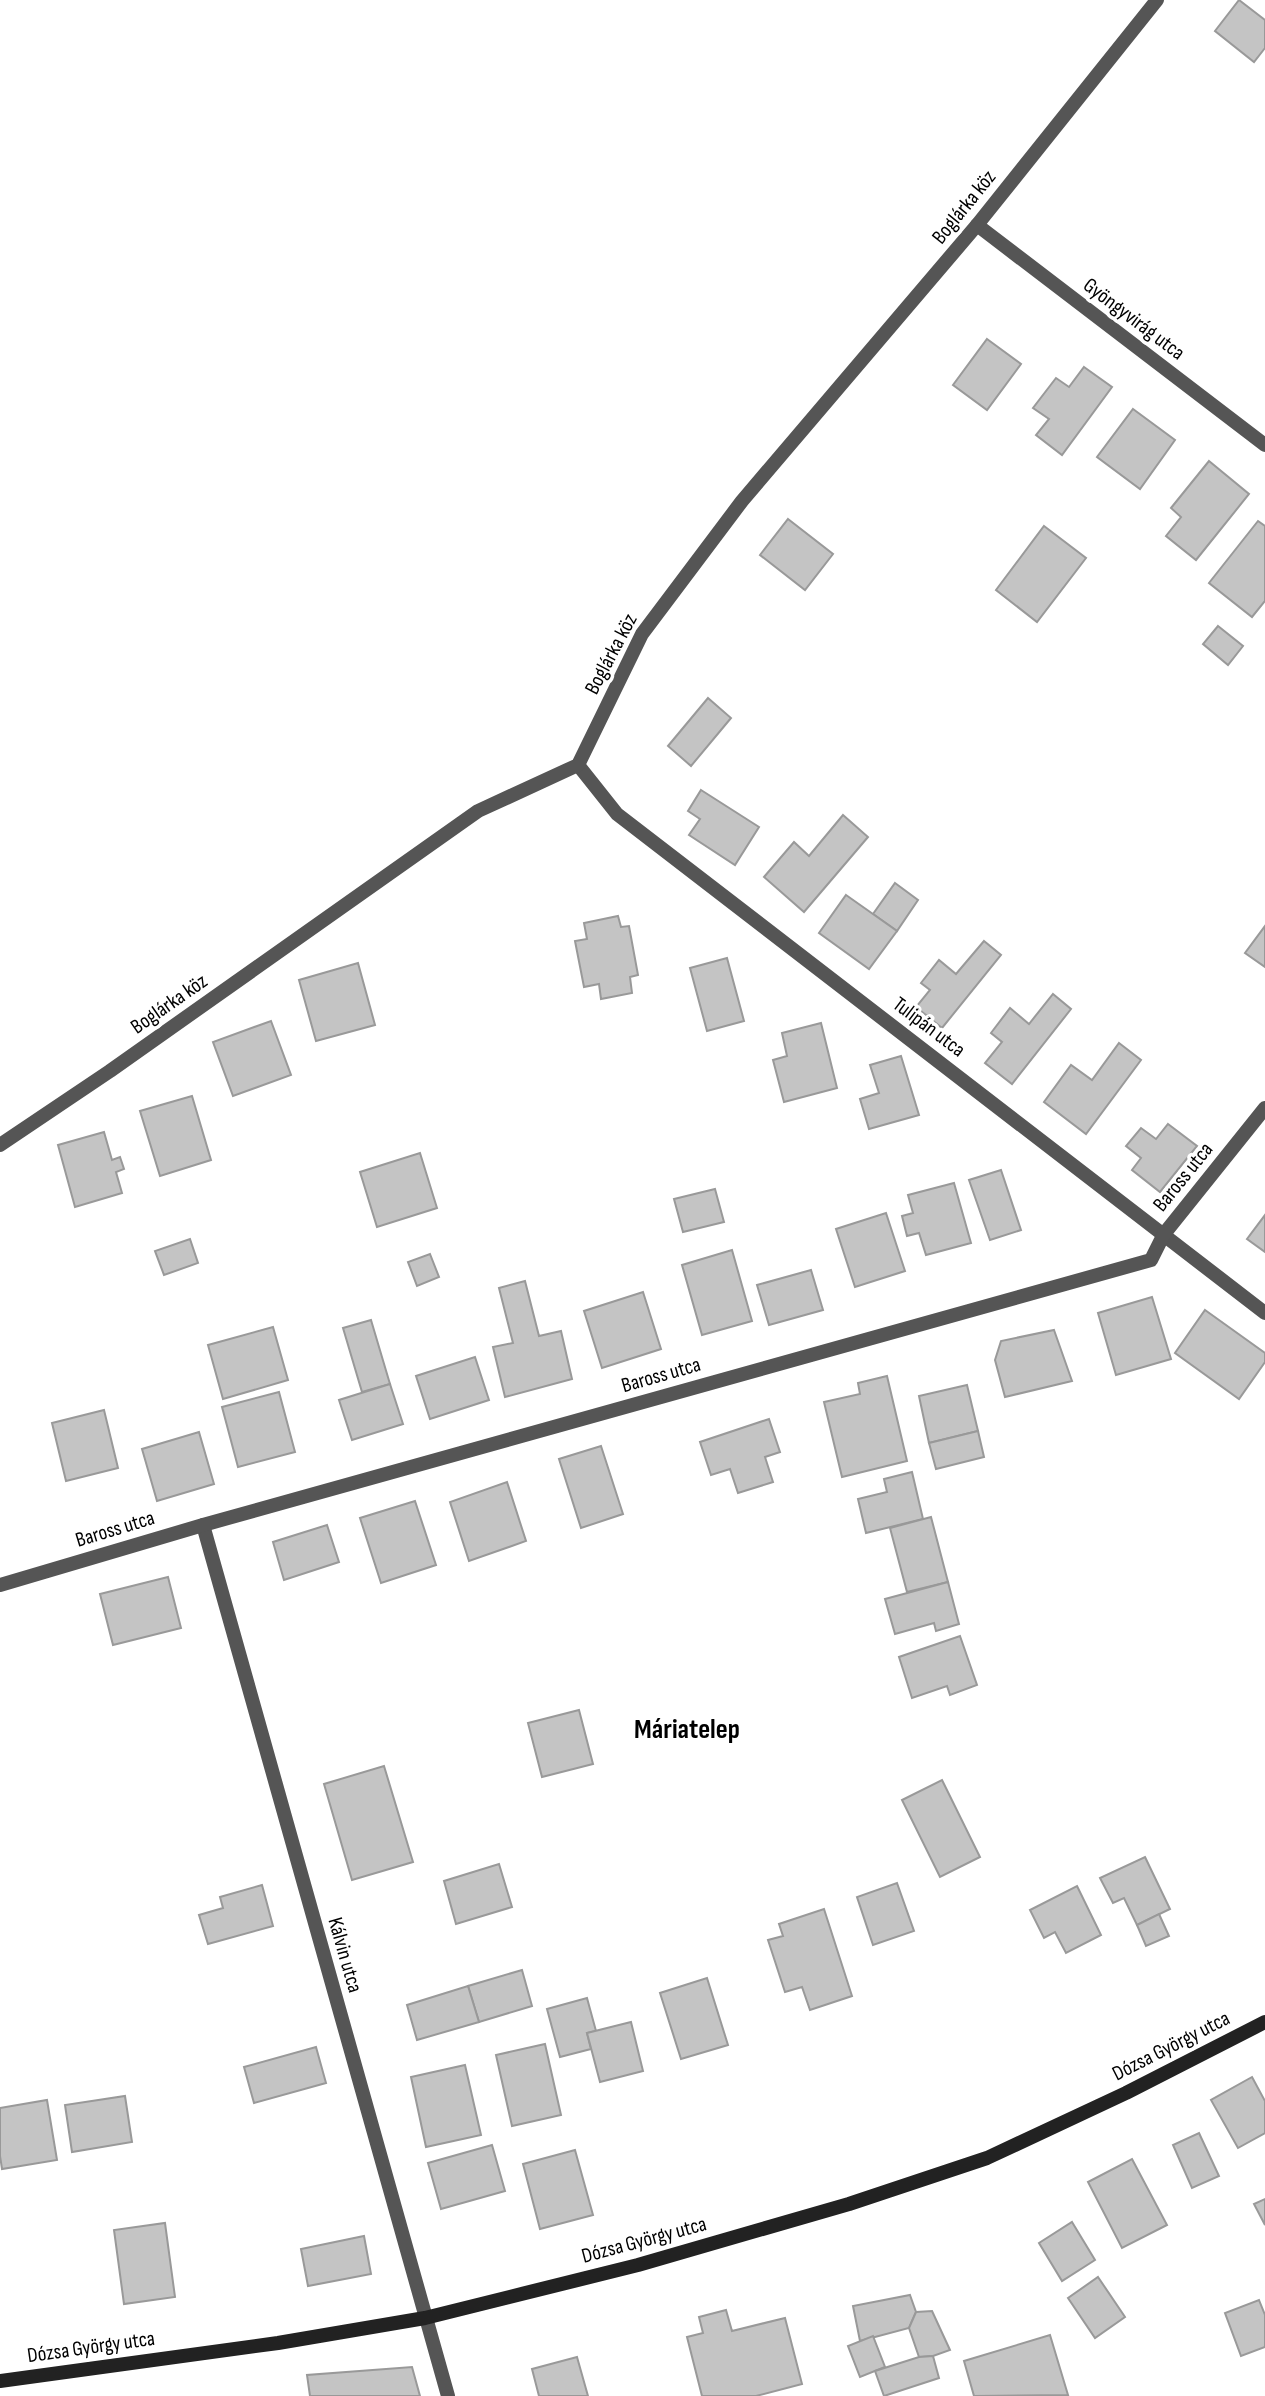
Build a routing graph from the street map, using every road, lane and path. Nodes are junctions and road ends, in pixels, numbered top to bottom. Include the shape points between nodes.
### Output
1 (1157, 0) edge
2 (977, 225) junction
3 (1265, 445) edge
4 (578, 765) junction
5 (1265, 1108) edge
6 (0, 1144) edge
7 (1164, 1234) junction
8 (1265, 1313) edge
9 (203, 1525) junction
10 (0, 1586) edge
11 (1265, 2022) edge
12 (425, 2318) junction
13 (0, 2381) edge
14 (448, 2396) edge

1 - 2 street, Boglárka köz
2 - 3 street, Gyöngyvirág utca
2 - 4 street, Boglárka köz via 742,501 642,634
4 - 6 street, Boglárka köz via 478,811
4 - 7 street, Tulipán utca via 617,814
5 - 7 street, Baross utca
7 - 8 street, Tulipán utca
7 - 9 street, Baross utca via 1151,1260
9 - 10 street, Baross utca
9 - 12 street, Kálvin utca
11 - 12 main road, Dózsa György utca via 987,2158 678,2253
12 - 13 main road, Dózsa György utca
12 - 14 street, Kálvin utca

